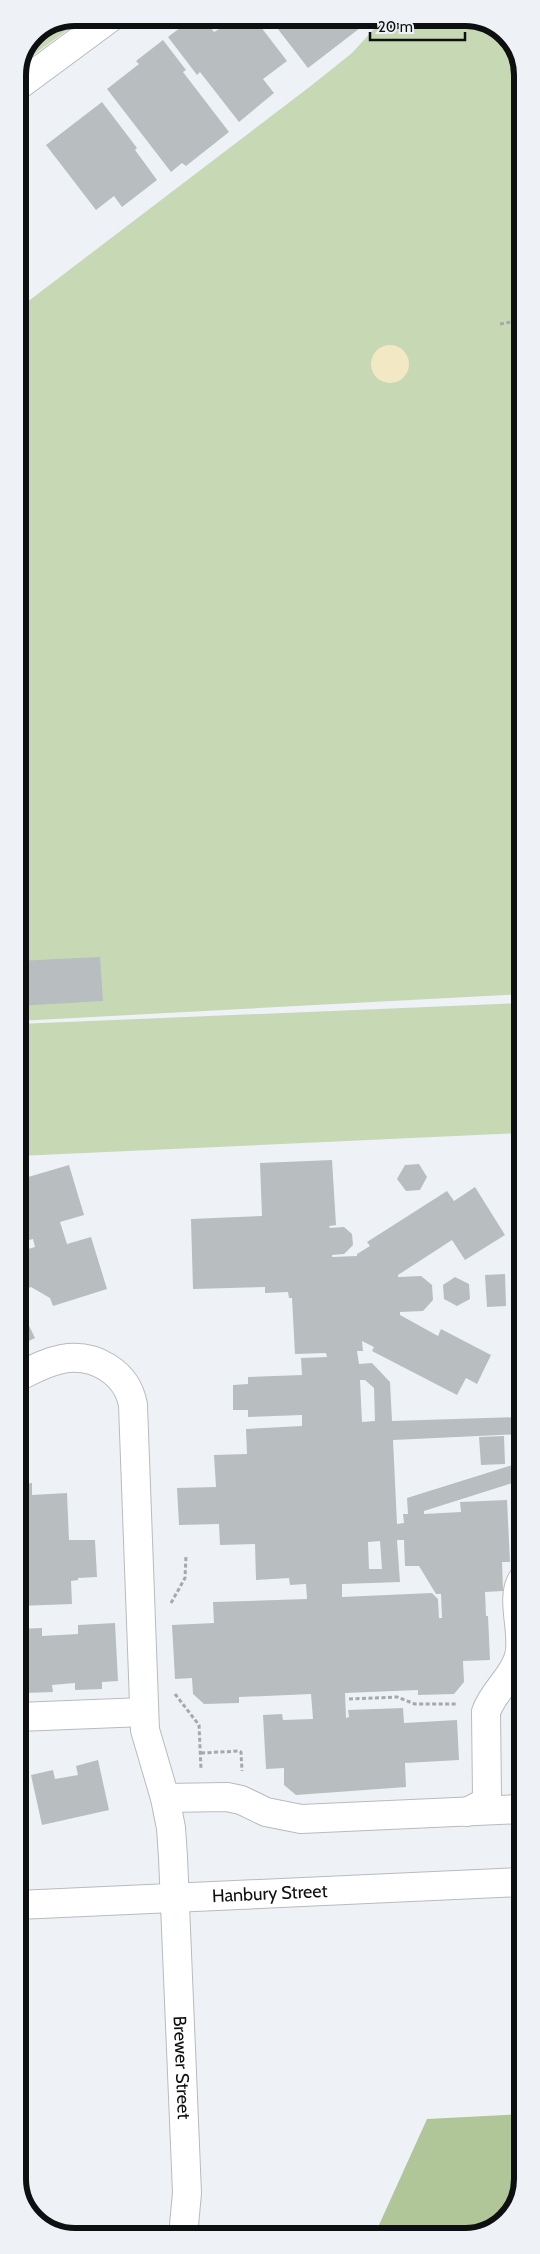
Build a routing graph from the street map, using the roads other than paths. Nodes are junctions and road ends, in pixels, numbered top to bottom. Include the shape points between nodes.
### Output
1 (99, 26) edge
2 (26, 80) edge
3 (26, 1373) edge
4 (514, 1668) edge
5 (144, 1712) junction
6 (26, 1717) edge
7 (165, 1798) junction
8 (514, 1809) edge
9 (467, 1812) junction
10 (514, 1882) edge
11 (176, 1898) junction
12 (26, 1905) edge
13 (184, 2228) edge

1 - 2 street
3 - 5 street, Brewer Street via 45,1363 80,1358 108,1366 131,1395
4 - 9 street via 486,1712 487,1796 484,1804
5 - 6 street
5 - 7 street, Brewer Street via 145,1730
7 - 9 street via 227,1797 266,1812 301,1819
7 - 11 street, Brewer Street via 171,1828
8 - 9 street
10 - 11 street, Hanbury Street
11 - 12 street, Hanbury Street
11 - 13 street, Brewer Street via 187,2193

